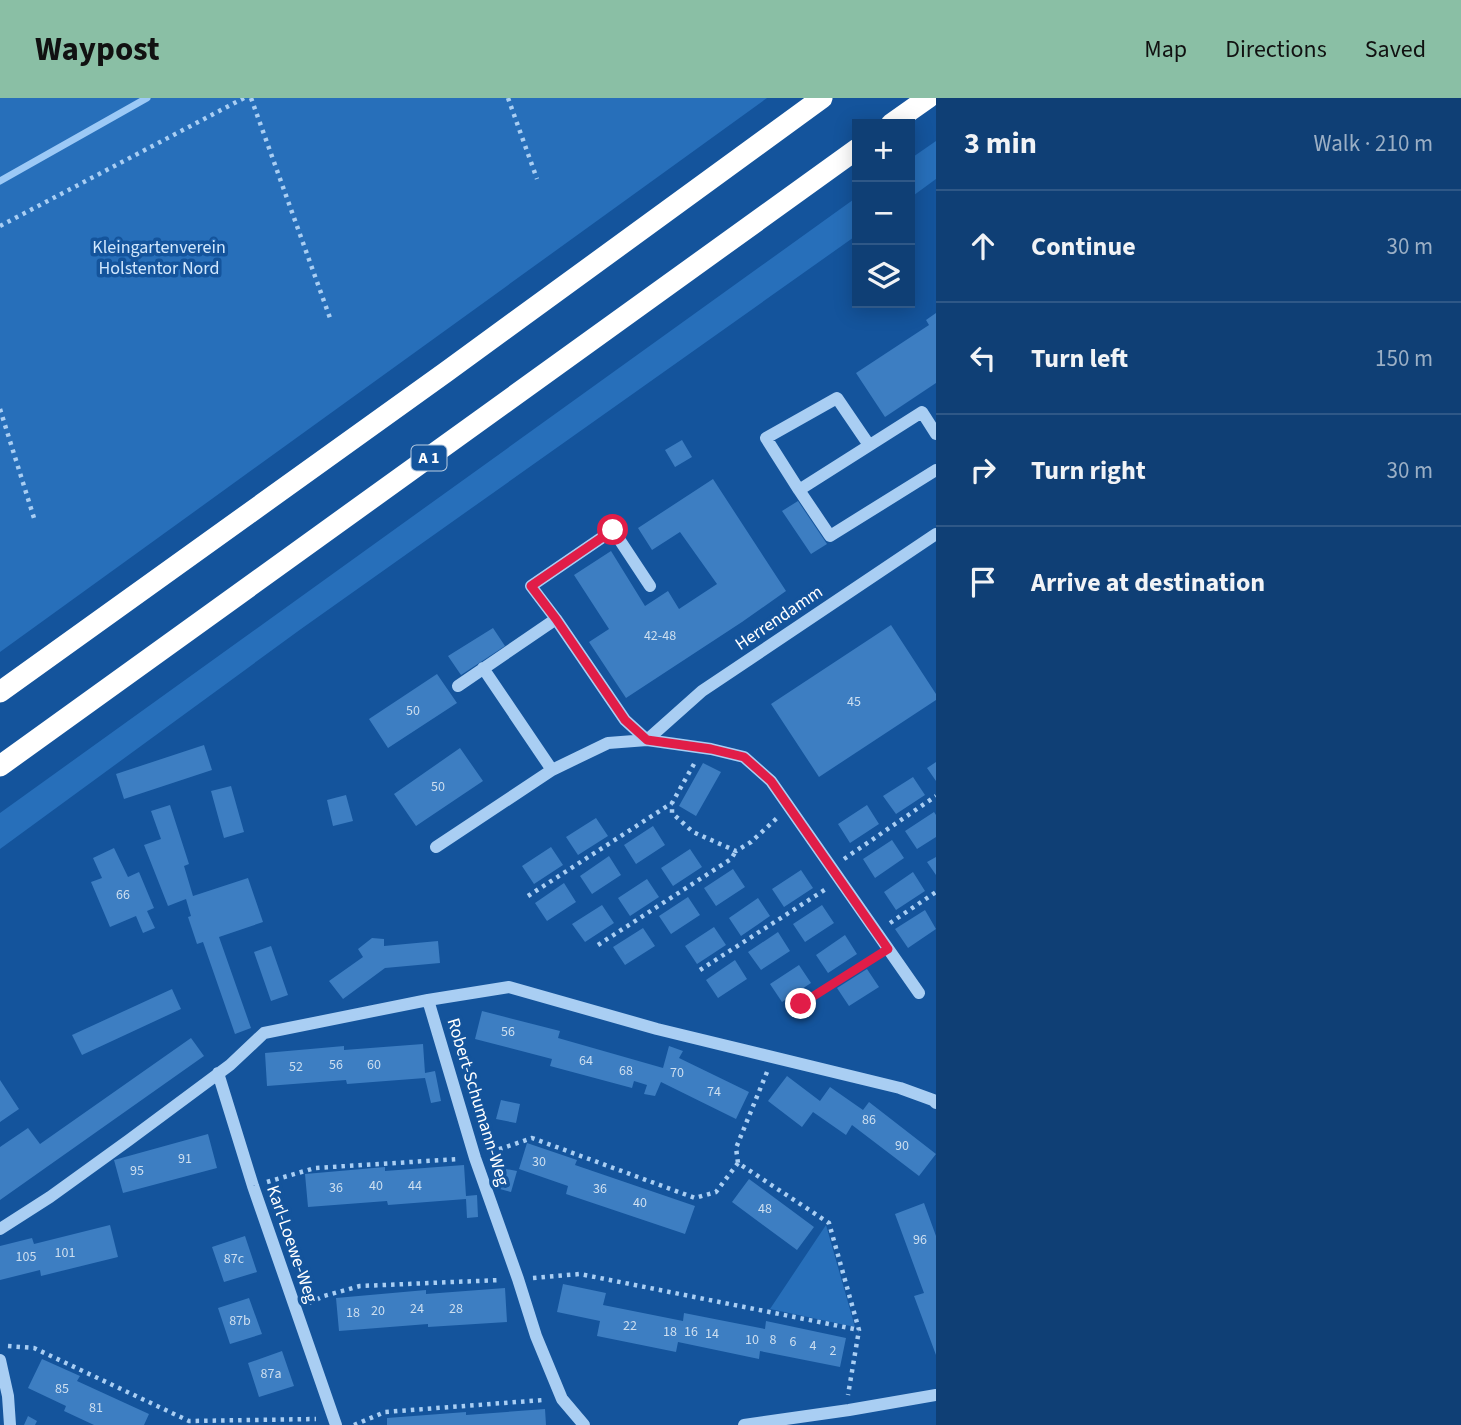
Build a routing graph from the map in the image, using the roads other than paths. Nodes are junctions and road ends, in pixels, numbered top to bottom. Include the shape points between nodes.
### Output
1 (822, 98) edge
2 (928, 98) edge
3 (898, 119) edge
4 (852, 153) edge
5 (936, 433) edge
6 (869, 445) junction
7 (936, 470) edge
8 (799, 490) junction
9 (936, 534) edge
10 (650, 586) dead end
11 (556, 619) junction
12 (483, 668) junction
13 (458, 685) dead end
14 (0, 692) edge
15 (647, 740) junction
16 (0, 766) edge
17 (552, 770) junction
18 (436, 847) dead end
19 (919, 993) dead end
20 (428, 1000) junction
21 (218, 1073) junction
22 (936, 1103) edge
23 (0, 1229) edge
24 (0, 1360) edge
25 (936, 1395) edge
26 (335, 1422) edge
27 (10, 1425) edge
28 (584, 1425) edge
29 (744, 1425) edge

1 - 14 highway
2 - 3 highway
4 - 16 highway, A 1
5 - 6 street via 922,412
6 - 8 street
6 - 8 street via 837,398 766,438
7 - 8 street via 830,536
9 - 15 street, Herrendamm via 702,691
10 - 11 street via 613,530 531,586
11 - 12 street
11 - 15 street via 625,720
12 - 13 street
12 - 17 street
15 - 17 street via 608,743
15 - 19 street via 744,757 771,781
17 - 18 street
20 - 21 street via 264,1033
20 - 22 street, Robert-Schumann-Weg via 509,987 657,1029 900,1088
20 - 28 street, Robert-Schumann-Weg via 475,1158 536,1336 562,1399
21 - 23 street via 62,1189
21 - 26 street, Karl-Loewe-Weg
24 - 27 street
25 - 29 street

